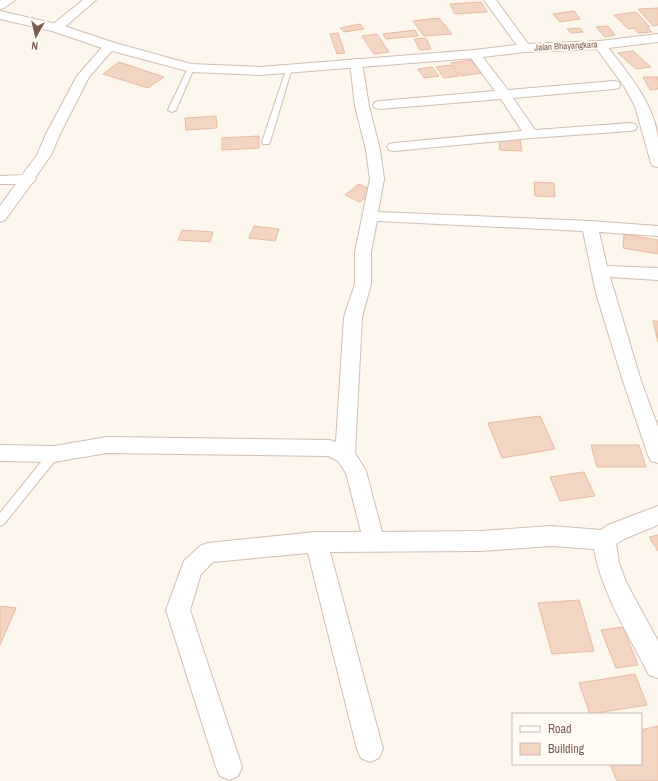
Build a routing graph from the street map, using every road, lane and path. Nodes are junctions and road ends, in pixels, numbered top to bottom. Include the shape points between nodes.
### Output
1 (9, 0) edge
2 (90, 0) edge
3 (490, 0) edge
4 (0, 6) edge
5 (0, 15) edge
6 (56, 28) junction
7 (658, 38) edge
8 (600, 45) junction
9 (110, 46) junction
10 (525, 48) junction
11 (474, 54) junction
12 (356, 63) junction
13 (191, 68) junction
14 (289, 68) junction
15 (614, 85) dead end
16 (504, 94) junction
17 (380, 105) dead end
18 (172, 110) dead end
19 (630, 127) dead end
20 (531, 134) junction
21 (266, 142) dead end
22 (394, 148) dead end
23 (658, 164) edge
24 (29, 179) junction
25 (0, 180) edge
26 (370, 216) junction
27 (0, 217) edge
28 (590, 226) junction
29 (658, 230) edge
30 (600, 271) junction
31 (658, 274) edge
32 (0, 453) edge
33 (54, 454) junction
34 (345, 455) junction
35 (658, 455) edge
36 (658, 515) edge
37 (0, 521) edge
38 (604, 540) junction
39 (316, 542) junction
40 (374, 542) junction
41 (658, 666) edge
42 (370, 749) dead end
43 (229, 766) dead end

1 - 4 street
2 - 6 street
3 - 10 street
5 - 6 street, Jalan Bhayangkara
6 - 9 street, Jalan Bhayangkara
7 - 8 street, Jalan Bhayangkara
8 - 10 street, Jalan Bhayangkara
8 - 23 street via 630,85 642,106
9 - 13 street, Jalan Bhayangkara
9 - 24 street via 83,76 44,155
10 - 11 street, Jalan Bhayangkara
11 - 12 street, Jalan Bhayangkara
11 - 16 street
12 - 14 street, Jalan Bhayangkara
12 - 26 street via 362,106 374,150 376,179
13 - 14 street, Jalan Bhayangkara via 260,71
13 - 18 lane
14 - 21 lane
15 - 16 street
16 - 17 street
16 - 20 street
19 - 20 street
20 - 22 street
24 - 25 street
24 - 27 street
26 - 28 street
26 - 34 street via 363,252 363,284 353,317
28 - 29 street
28 - 30 street
30 - 31 street
30 - 35 street via 632,381
32 - 33 street
33 - 34 street via 108,445 330,448
33 - 37 lane
34 - 40 street via 356,471
36 - 38 street via 616,532
38 - 40 street via 551,536 472,541
38 - 41 street via 616,586
39 - 40 street
39 - 42 street
39 - 43 street via 208,553 192,568 178,610

